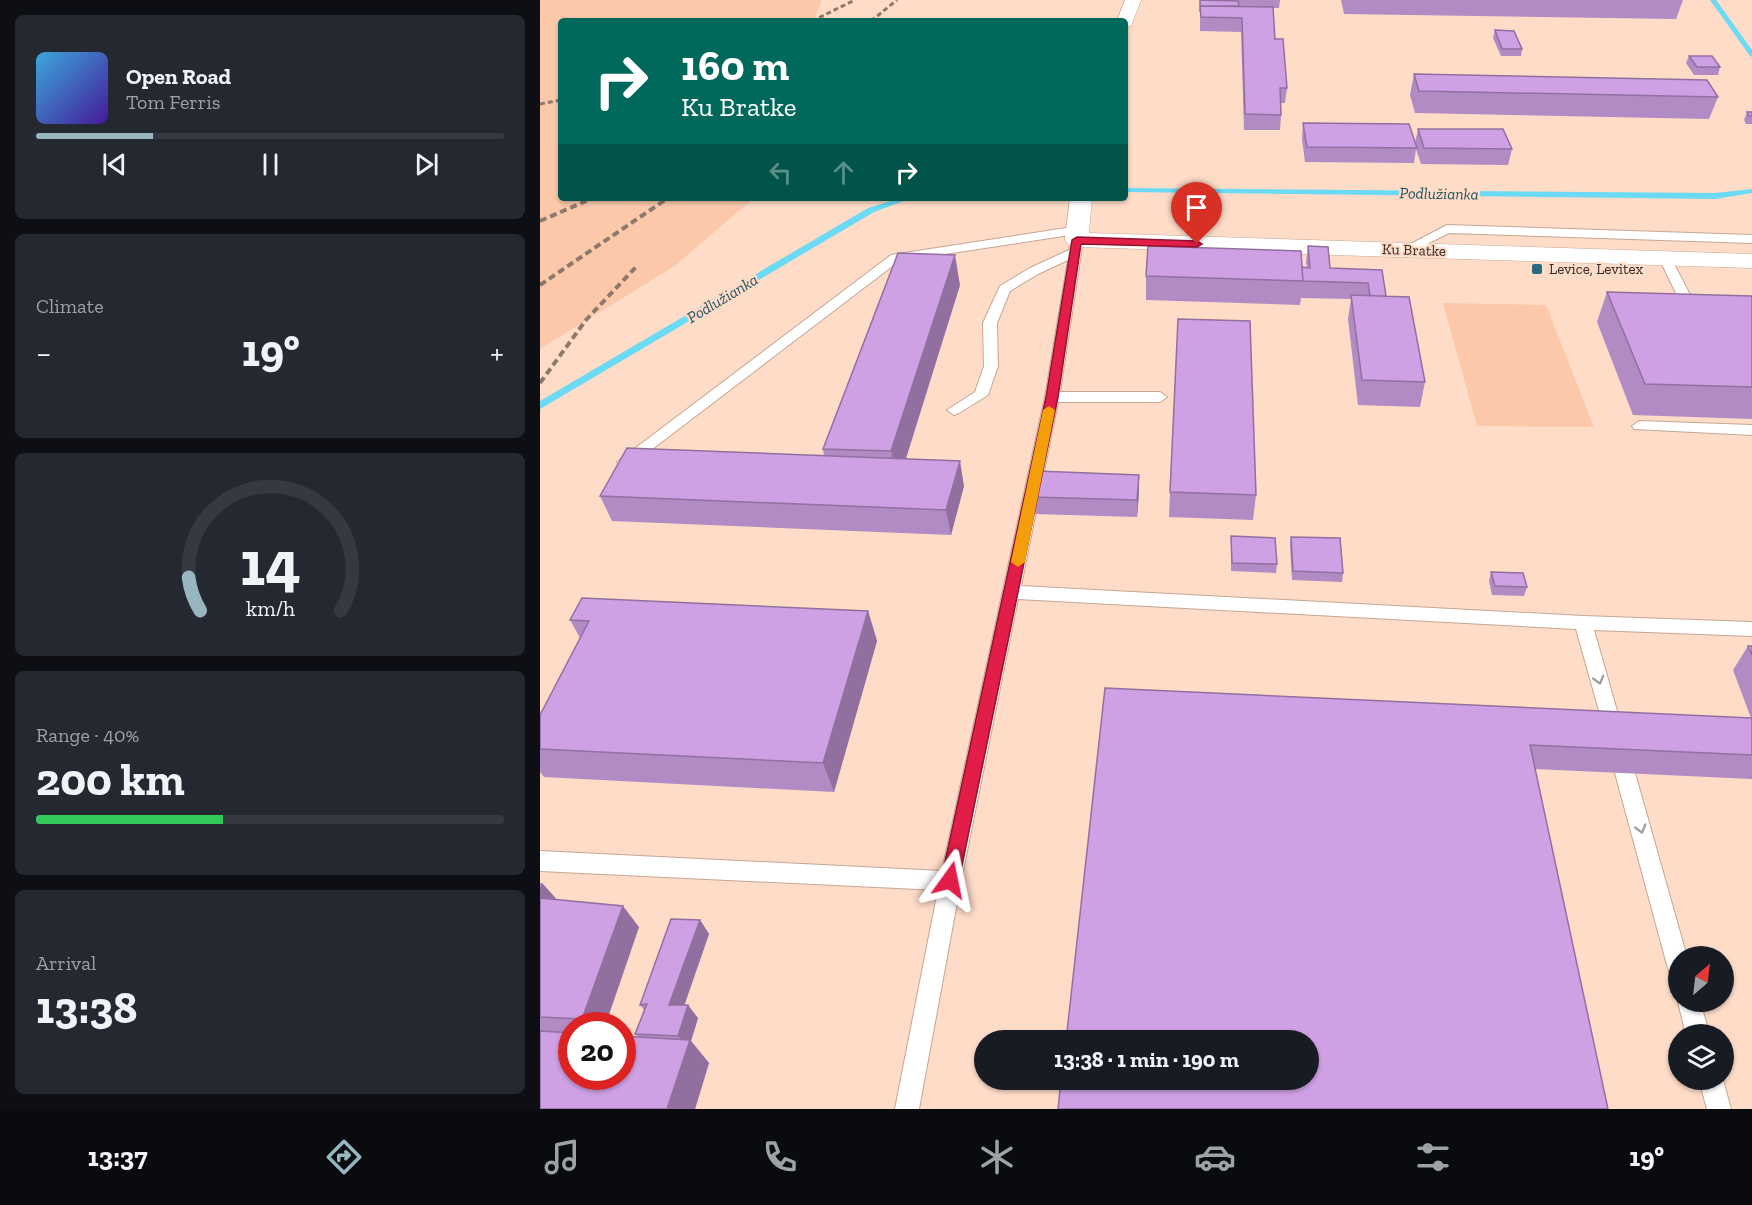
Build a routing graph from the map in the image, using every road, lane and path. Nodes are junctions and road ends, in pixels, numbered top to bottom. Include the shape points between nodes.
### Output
1 (1133, 0) edge
2 (1126, 18) edge
3 (1080, 201) edge
4 (1752, 239) edge
5 (1077, 241) junction
6 (1405, 250) junction
7 (1665, 258) junction
8 (1752, 261) edge
9 (1682, 314) edge
10 (1052, 397) junction
11 (1160, 397) dead end
12 (954, 410) dead end
13 (1640, 426) dead end
14 (1752, 430) edge
15 (619, 466) edge
16 (1012, 592) junction
17 (1583, 623) junction
18 (1752, 629) edge
19 (1615, 736) edge
20 (1625, 773) edge
21 (540, 861) edge
22 (950, 880) junction
23 (1673, 946) edge
24 (1714, 1090) edge
25 (907, 1109) edge
26 (1719, 1109) edge

1 - 2 street
3 - 5 street
4 - 6 lane via 1447,229
5 - 6 street, Ku Bratke
5 - 10 lane
5 - 12 lane via 1005,289 990,323 991,366 981,394
5 - 15 lane via 895,258
6 - 7 street, Ku Bratke
7 - 8 street, Ku Bratke
7 - 9 lane via 1693,315
10 - 11 lane
10 - 16 lane
13 - 14 lane
16 - 17 lane
16 - 22 lane
17 - 18 lane
17 -> 19 lane
20 -> 23 lane
21 - 22 lane
22 - 25 lane
24 - 26 lane

